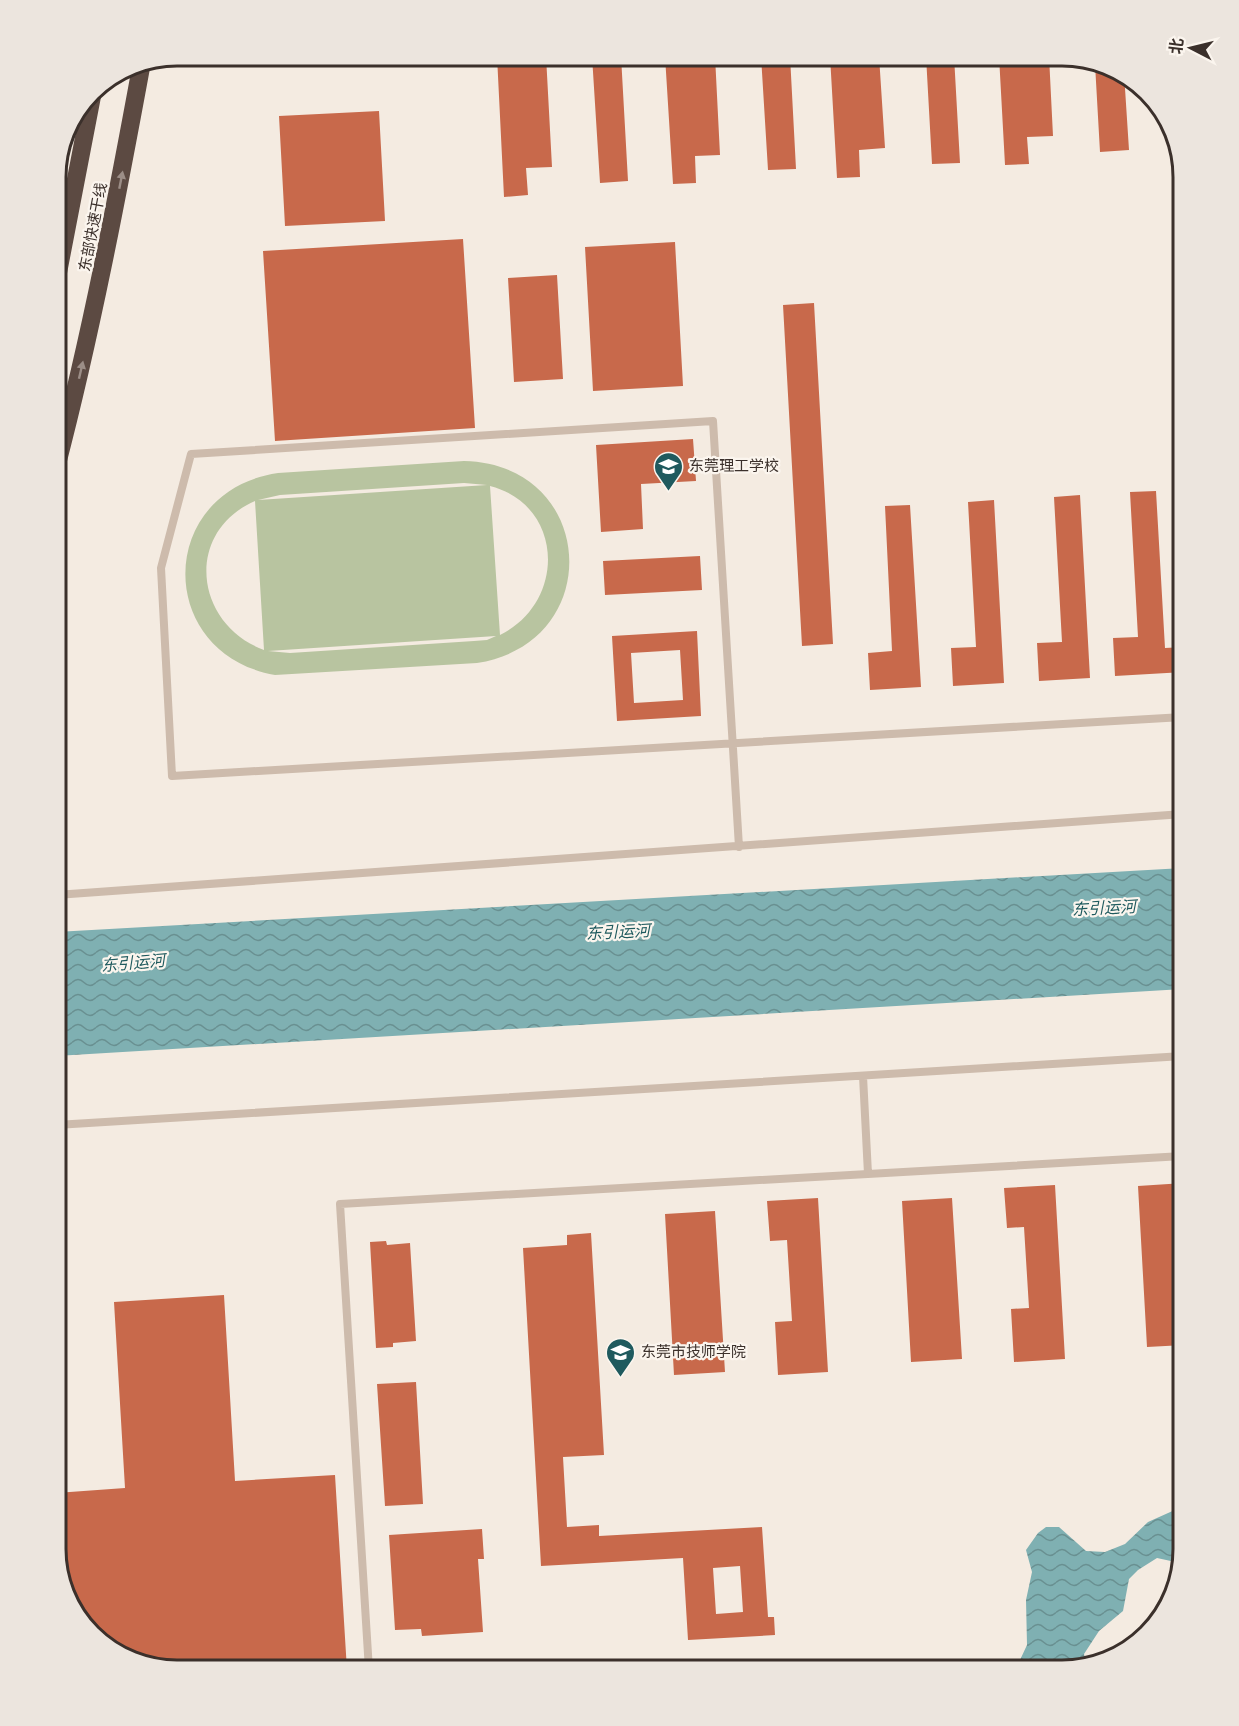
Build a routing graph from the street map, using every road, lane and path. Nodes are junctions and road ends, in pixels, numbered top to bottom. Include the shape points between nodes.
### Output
1 (140, 72) edge
2 (90, 108) edge
3 (66, 232) edge
4 (66, 429) edge
5 (1173, 718) edge
6 (733, 744) junction
7 (1173, 815) edge
8 (739, 847) junction
9 (66, 894) edge
10 (1173, 1057) edge
11 (863, 1076) junction
12 (66, 1124) edge
13 (1173, 1157) edge
14 (868, 1174) junction
15 (368, 1660) edge

4 -> 1 highway, 东部快速干线 via 107,251
2 - 3 highway, 东部快速干线
5 - 6 lane
6 - 6 lane via 713,421 191,454 161,568 172,776
6 - 8 lane
7 - 8 lane
8 - 9 lane
10 - 11 lane
11 - 12 lane
11 - 14 lane
13 - 14 lane
14 - 15 lane via 340,1203

